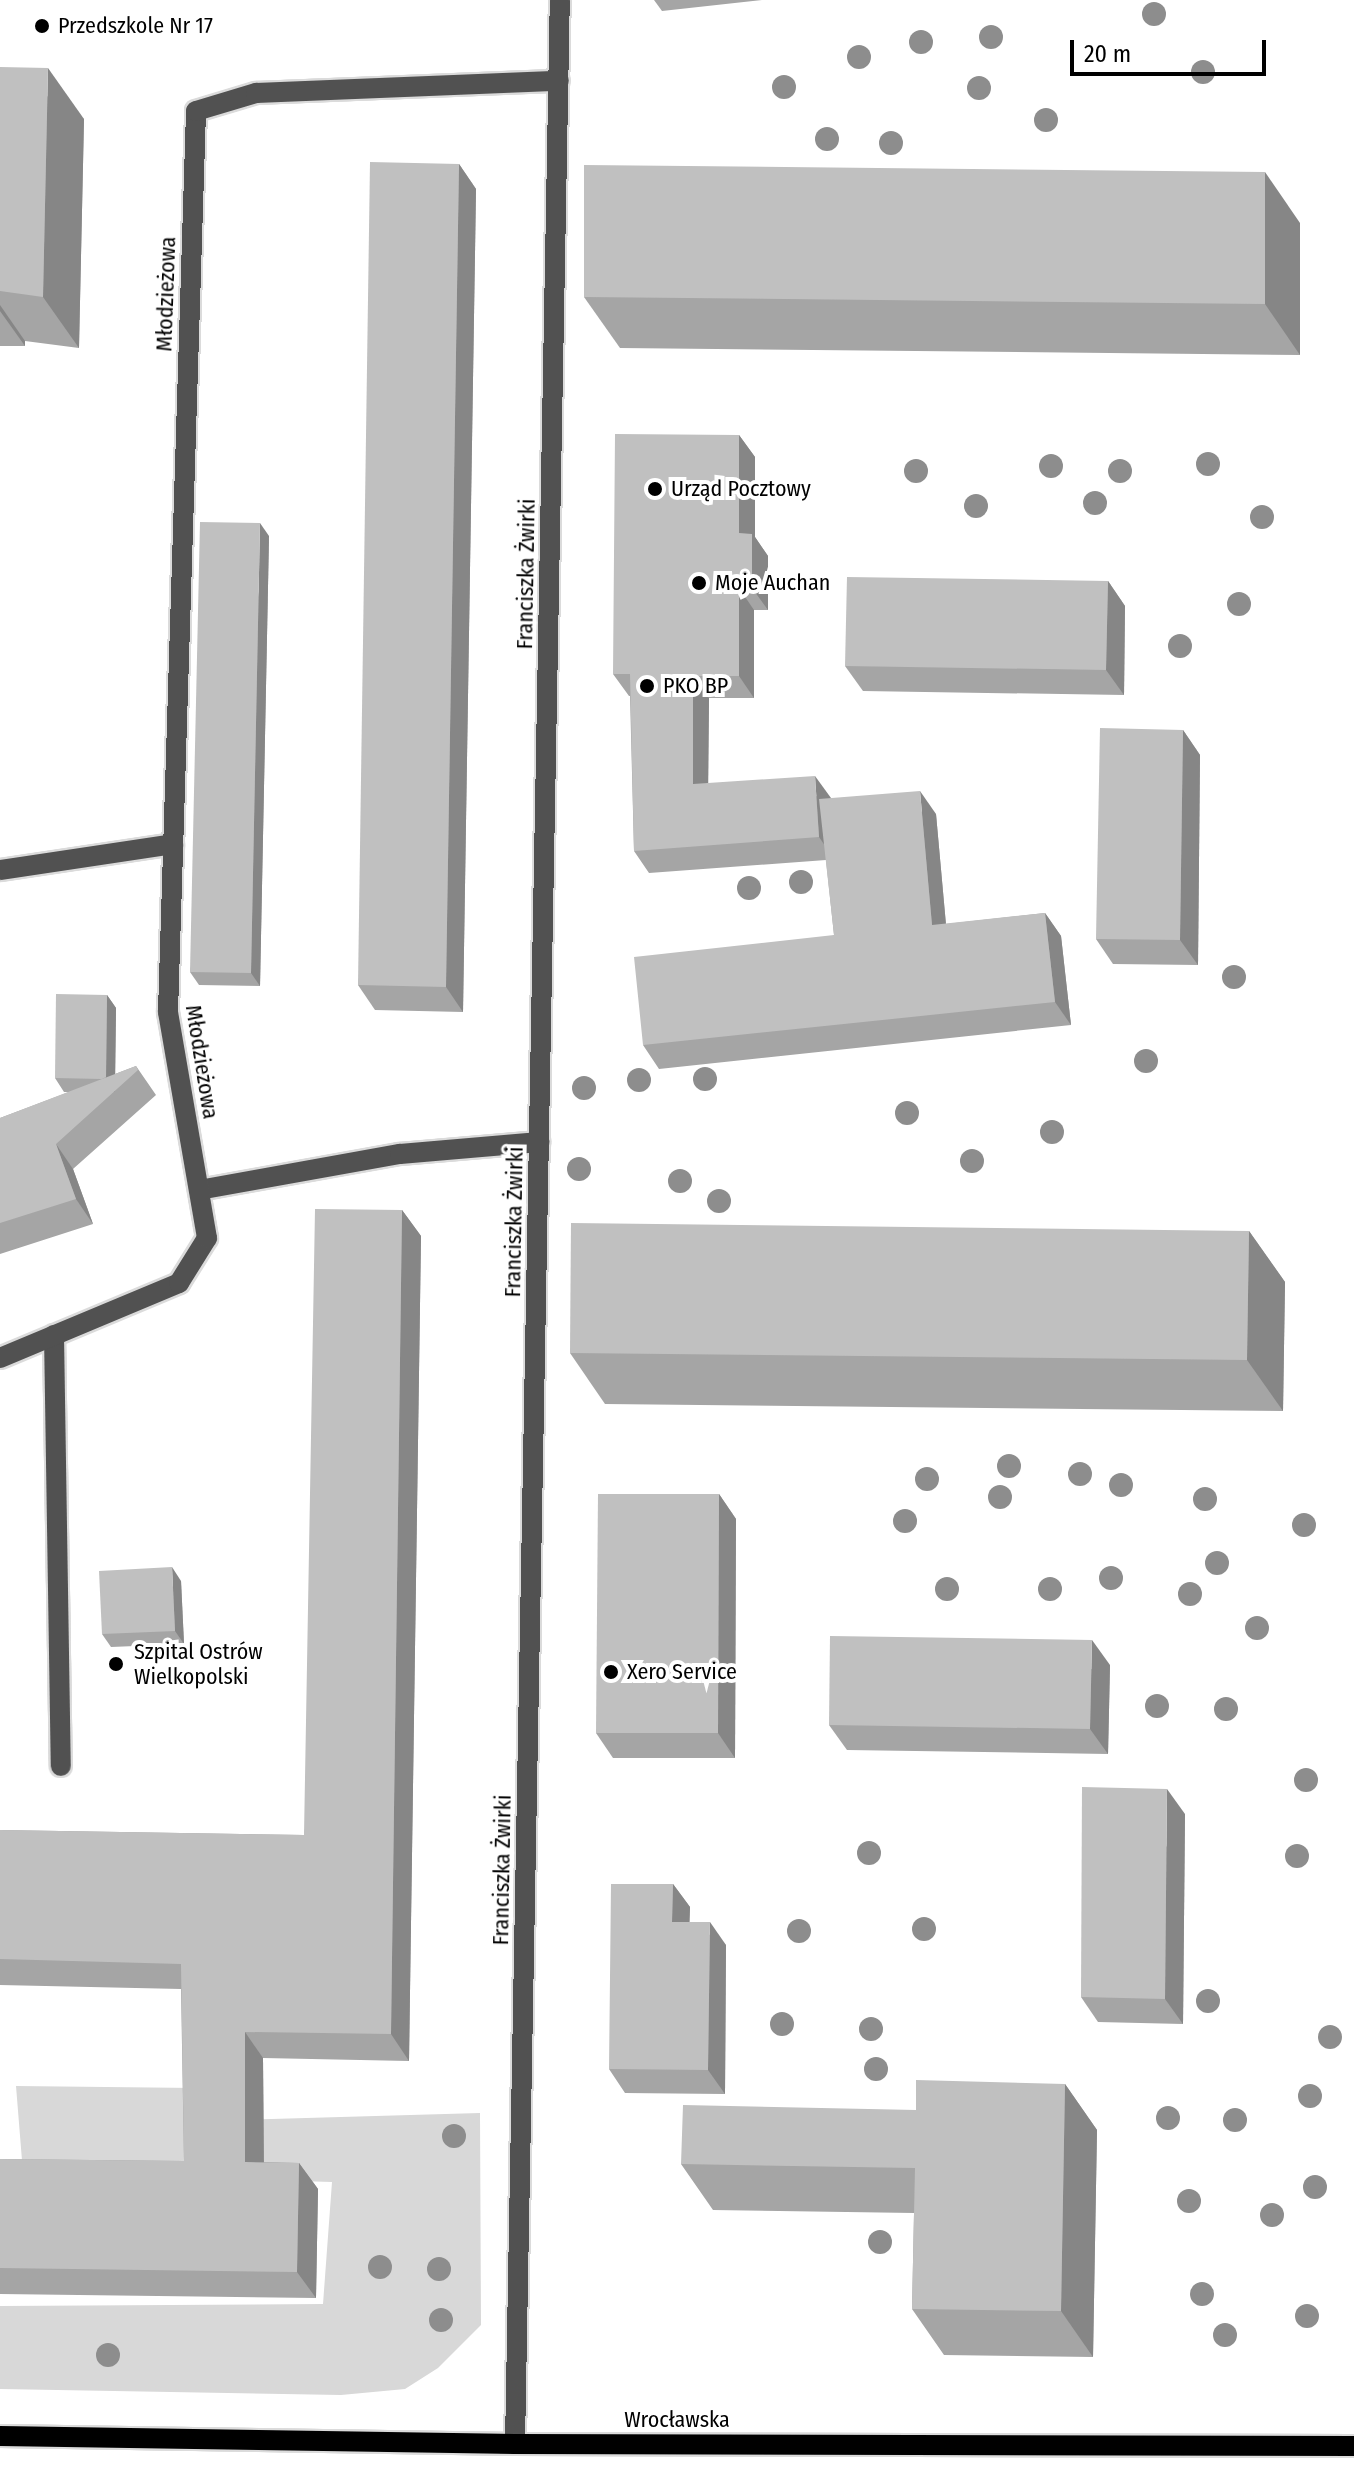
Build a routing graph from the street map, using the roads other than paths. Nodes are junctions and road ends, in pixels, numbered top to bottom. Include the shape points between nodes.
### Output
1 (560, 0) edge
2 (559, 81) junction
3 (173, 844) junction
4 (0, 870) edge
5 (539, 1142) junction
6 (199, 1190) junction
7 (54, 1335) junction
8 (0, 1358) edge
9 (61, 1766) dead end
10 (0, 2436) edge
11 (515, 2444) junction
12 (1354, 2446) edge

1 - 2 street, Franciszka Żwirki
2 - 3 street, Młodzieżowa via 256,93 196,111
2 - 5 street, Franciszka Żwirki
3 - 4 street
3 - 6 street, Młodzieżowa via 168,1012
5 - 6 street via 400,1154
5 - 11 street, Franciszka Żwirki
6 - 7 street, Młodzieżowa via 207,1238 179,1283
7 - 8 street, Młodzieżowa
7 - 9 street
10 - 11 main road, Wrocławska
11 - 12 main road, Wrocławska

